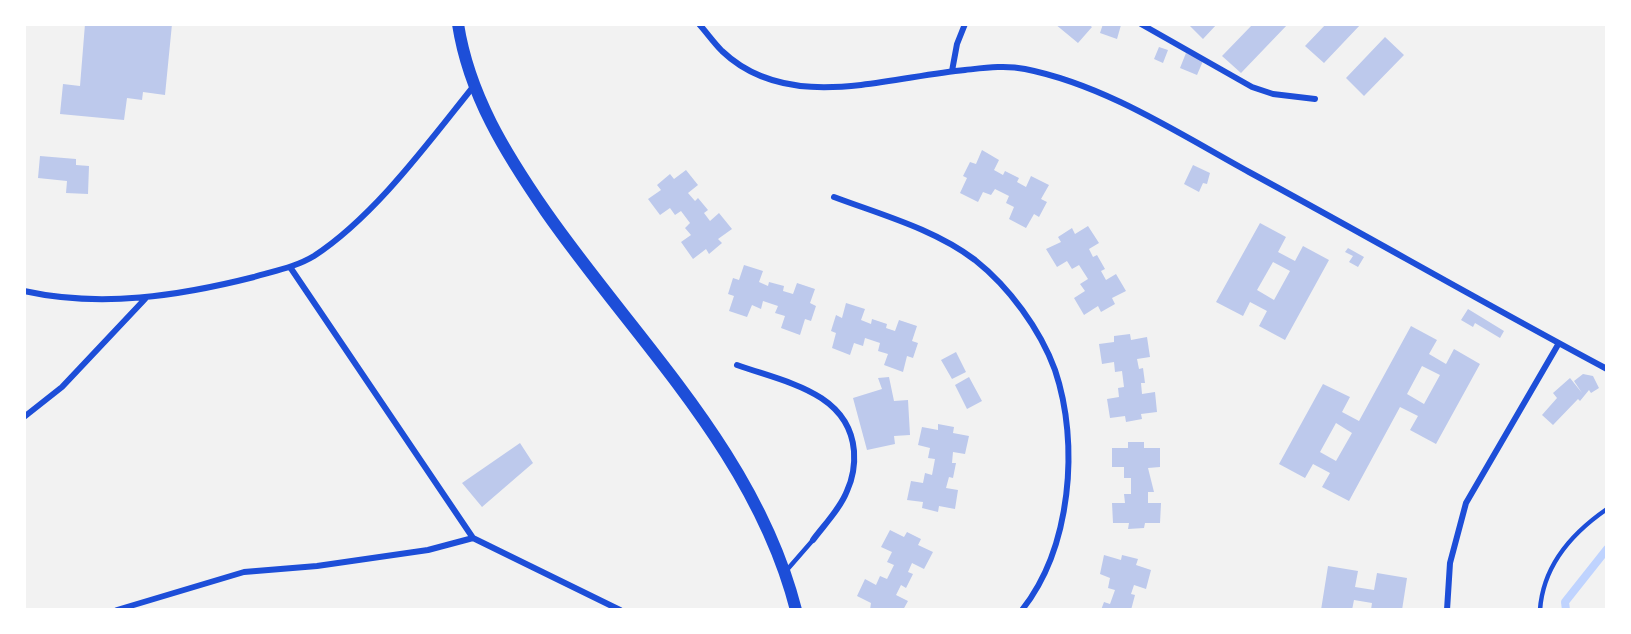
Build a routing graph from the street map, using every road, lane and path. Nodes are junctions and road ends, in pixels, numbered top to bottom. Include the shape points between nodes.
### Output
1 (458, 24) edge
2 (699, 24) edge
3 (965, 24) edge
4 (1141, 24) edge
5 (952, 71) junction
6 (473, 87) junction
7 (1315, 99) dead end
8 (834, 197) dead end
9 (290, 267) junction
10 (24, 291) edge
11 (145, 299) junction
12 (1559, 344) junction
13 (737, 365) dead end
14 (1607, 369) edge
15 (24, 417) edge
16 (1607, 509) edge
17 (473, 538) junction
18 (813, 540) joint
19 (786, 571) junction
20 (117, 610) edge
21 (620, 610) edge
22 (796, 610) edge
23 (1022, 610) edge
24 (1447, 610) edge
25 (1540, 610) edge

1 - 6 main road
2 - 5 street via 723,51 771,80 841,88
3 - 5 street
4 - 7 street via 1252,87
5 - 12 street via 1024,69 1108,97
6 - 9 street via 354,223 312,257
6 - 19 main road via 521,175 558,229 728,453 752,494
8 - 23 street via 946,240 977,262 1034,327 1055,370 1067,429 1065,505 1050,563
9 - 11 street
9 - 17 street
10 - 11 street
11 - 15 street via 62,387
12 - 14 street
12 - 24 street via 1466,503 1450,563
13 - 18 street via 823,398 840,413 852,437 855,466 847,492
16 - 25 lane via 1581,528 1556,559 1544,582
17 - 20 street via 317,566 244,572
17 - 21 street
18 - 19 lane
19 - 22 main road

